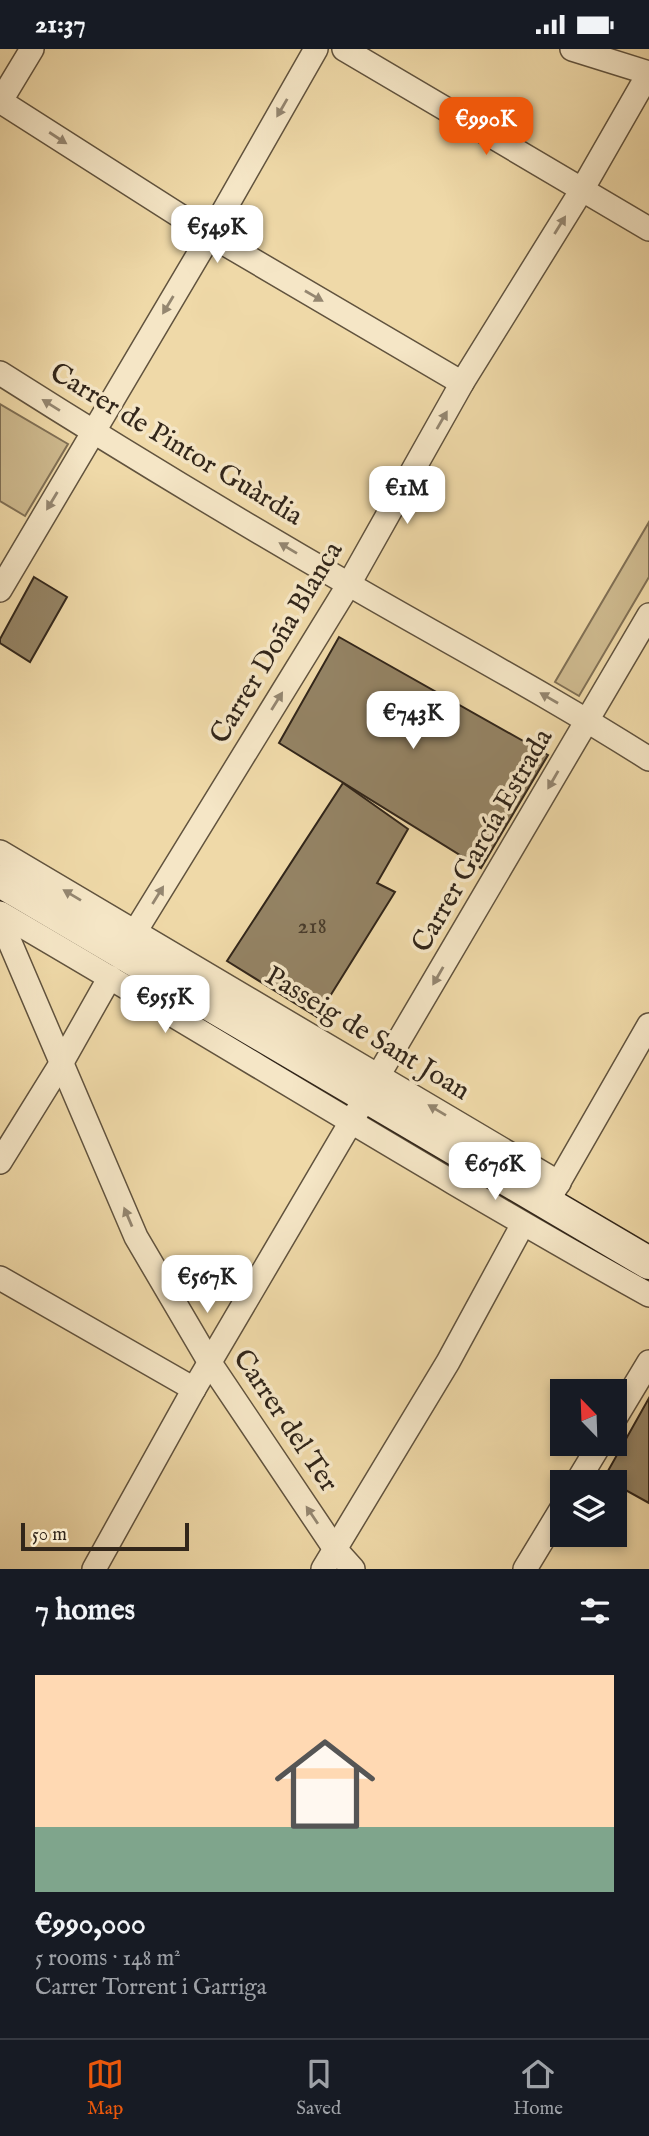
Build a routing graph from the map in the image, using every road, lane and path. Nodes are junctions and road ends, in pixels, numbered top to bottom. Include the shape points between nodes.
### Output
1 (32, 49) edge
2 (316, 49) edge
3 (344, 49) edge
4 (572, 49) edge
5 (649, 73) edge
6 (0, 101) edge
7 (583, 188) junction
8 (649, 229) edge
9 (210, 236) junction
10 (0, 373) edge
11 (462, 383) junction
12 (93, 432) junction
13 (349, 584) junction
14 (0, 590) edge
15 (649, 615) edge
16 (588, 720) junction
17 (649, 759) edge
18 (0, 852) edge
19 (0, 881) edge
20 (0, 913) edge
21 (0, 919) edge
22 (122, 954) junction
23 (649, 1025) edge
24 (62, 1062) junction
25 (366, 1097) junction
26 (0, 1162) edge
27 (553, 1193) junction
28 (523, 1224) junction
29 (649, 1263) edge
30 (0, 1278) edge
31 (649, 1295) edge
32 (649, 1362) edge
33 (210, 1363) junction
34 (194, 1389) junction
35 (627, 1398) edge
36 (550, 1528) edge
37 (335, 1549) junction
38 (94, 1569) edge
39 (323, 1569) edge
40 (353, 1569) edge
41 (525, 1569) edge

1 - 6 street
2 -> 9 street
3 - 7 street
4 - 5 street
5 - 7 street, Carrer Doña Blanca
6 -> 9 street
7 - 8 street
11 -> 7 street, Carrer Doña Blanca
9 -> 11 street
9 -> 12 street
12 -> 10 street, Carrer de Pintor Guàrdia
13 -> 11 street, Carrer Doña Blanca
13 -> 12 street, Carrer de Pintor Guàrdia
12 -> 14 street
16 -> 13 street, Carrer de Pintor Guàrdia
22 -> 13 street, Carrer Doña Blanca
15 - 16 street, Carrer García Estrada
16 - 17 street, Carrer de Pintor Guàrdia
16 -> 25 street, Carrer García Estrada
22 -> 18 street
19 - 22 street
20 - 22 street
21 - 24 street, Carrer del Ter
22 - 24 street, Carrer Doña Blanca
22 - 25 street
23 - 27 street
24 - 26 street, Carrer Doña Blanca
33 -> 24 street, Carrer del Ter via 136,1237
25 - 27 street
25 - 28 street
25 - 33 street, Carrer García Estrada
27 - 29 street
28 - 31 street
28 - 37 street via 448,1362
30 - 34 street
32 - 35 street
33 - 34 street, Carrer García Estrada
37 -> 33 street, Carrer del Ter
34 - 38 street, Carrer García Estrada
36 - 41 street
37 - 39 street
37 - 40 street, Carrer del Ter

